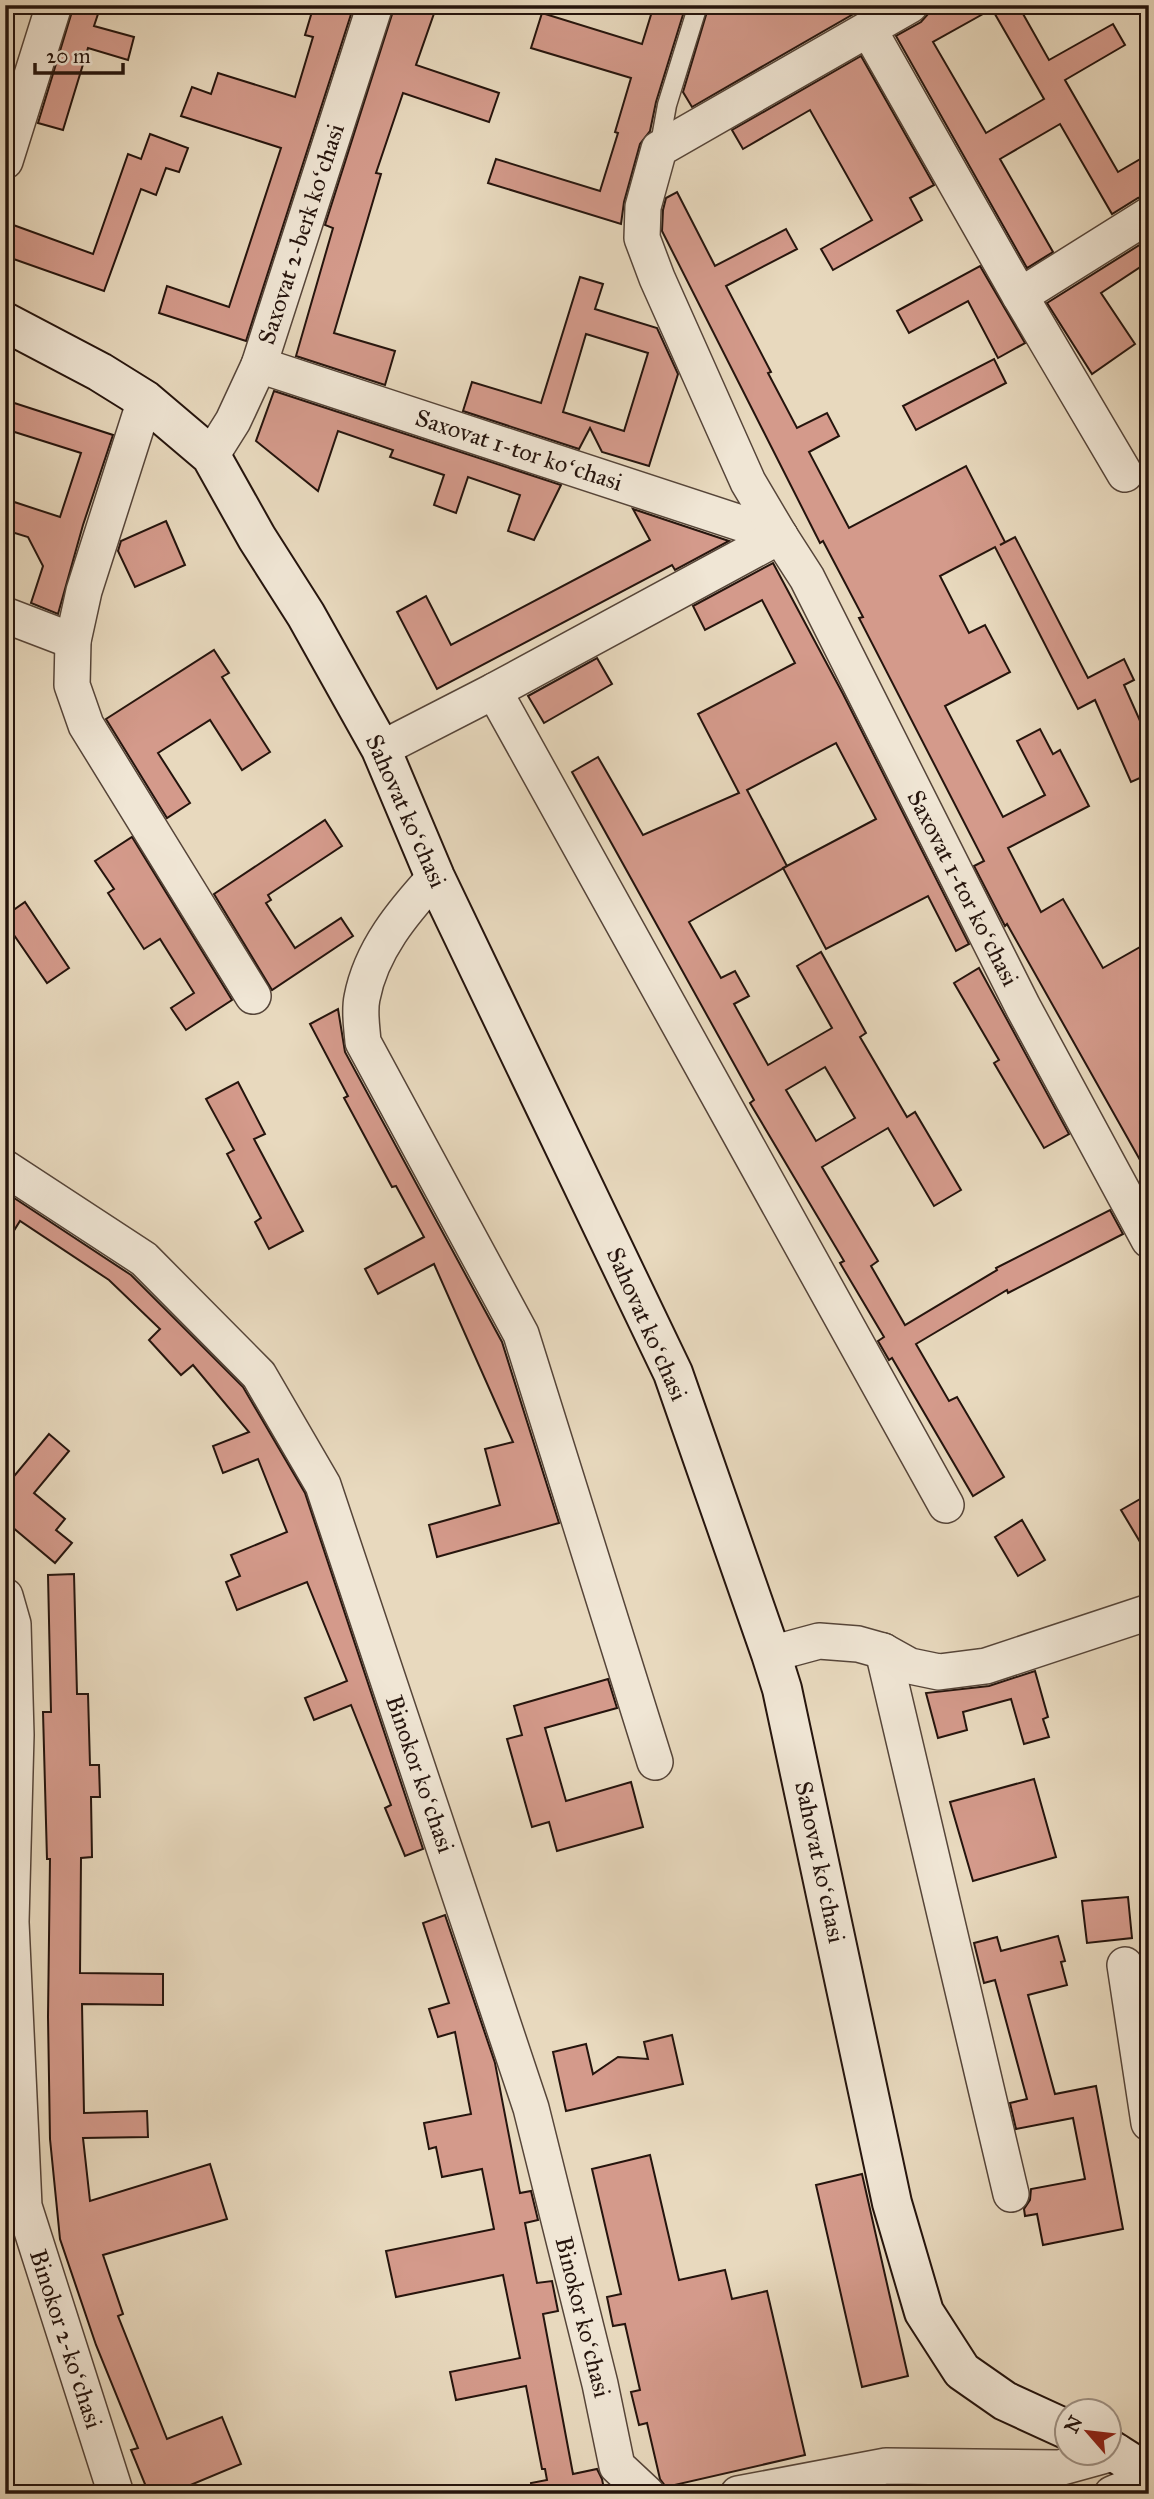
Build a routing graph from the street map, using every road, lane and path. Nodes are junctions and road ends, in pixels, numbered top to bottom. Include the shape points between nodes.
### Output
1 (54, 5) edge
2 (375, 5) edge
3 (698, 5) edge
4 (910, 5) edge
5 (869, 30) junction
6 (659, 149) junction
7 (5, 161) edge
8 (1149, 215) edge
9 (1020, 296) junction
10 (5, 322) edge
11 (259, 365) junction
12 (145, 400) junction
13 (211, 456) junction
14 (1125, 474) dead end
15 (780, 536) junction
16 (5, 615) edge
17 (73, 641) junction
18 (494, 691) junction
19 (381, 749) junction
20 (435, 877) junction
21 (253, 996) dead end
22 (5, 1168) edge
23 (1149, 1240) edge
24 (946, 1505) dead end
25 (5, 1596) edge
26 (1149, 1612) edge
27 (883, 1651) junction
28 (771, 1654) junction
29 (655, 1762) dead end
30 (1125, 1965) dead end
31 (1149, 2123) edge
32 (1011, 2194) dead end
33 (1052, 2423) edge
34 (1122, 2456) edge
35 (1052, 2468) edge
36 (1149, 2476) edge
37 (116, 2494) edge
38 (648, 2494) edge
39 (738, 2494) edge
40 (1112, 2494) edge

1 - 7 street
2 - 11 street, Saxovat 2-berk koʻchasi
3 - 6 lane via 667,105
4 - 5 street
5 - 6 street
5 - 9 street
6 - 15 street via 643,207 642,238 748,482
8 - 9 street
9 - 14 street
10 - 12 street, Sahovat koʻchasi
11 - 13 street, Saxovat 2-berk koʻchasi
11 - 15 street, Saxovat 1-tor koʻchasi
12 - 13 street, Sahovat koʻchasi
12 - 17 street
13 - 19 street, Sahovat koʻchasi
15 - 18 street
15 - 23 street, Saxovat 1-tor koʻchasi via 807,578 1023,1007
16 - 17 street
17 - 21 street via 72,685 86,725
18 - 19 street
18 - 24 street
19 - 20 street, Sahovat koʻchasi
20 - 28 street, Sahovat koʻchasi via 673,1373
20 - 29 street via 372,961 361,1001 363,1042 521,1334
22 - 38 street, Binokor koʻchasi via 144,1259 259,1375 323,1485 531,2108 617,2466
25 - 37 street, Binokor 2-koʻchasi via 13,1624 16,1735 11,1922 24,2206
26 - 27 street via 986,1666 939,1672 910,1665
27 - 28 street via 819,1641
27 - 32 street
28 - 33 street, Sahovat koʻchasi via 892,2203 924,2312 962,2371 1005,2402
30 - 31 street
34 - 36 street
35 - 39 street via 886,2466
36 - 40 street

